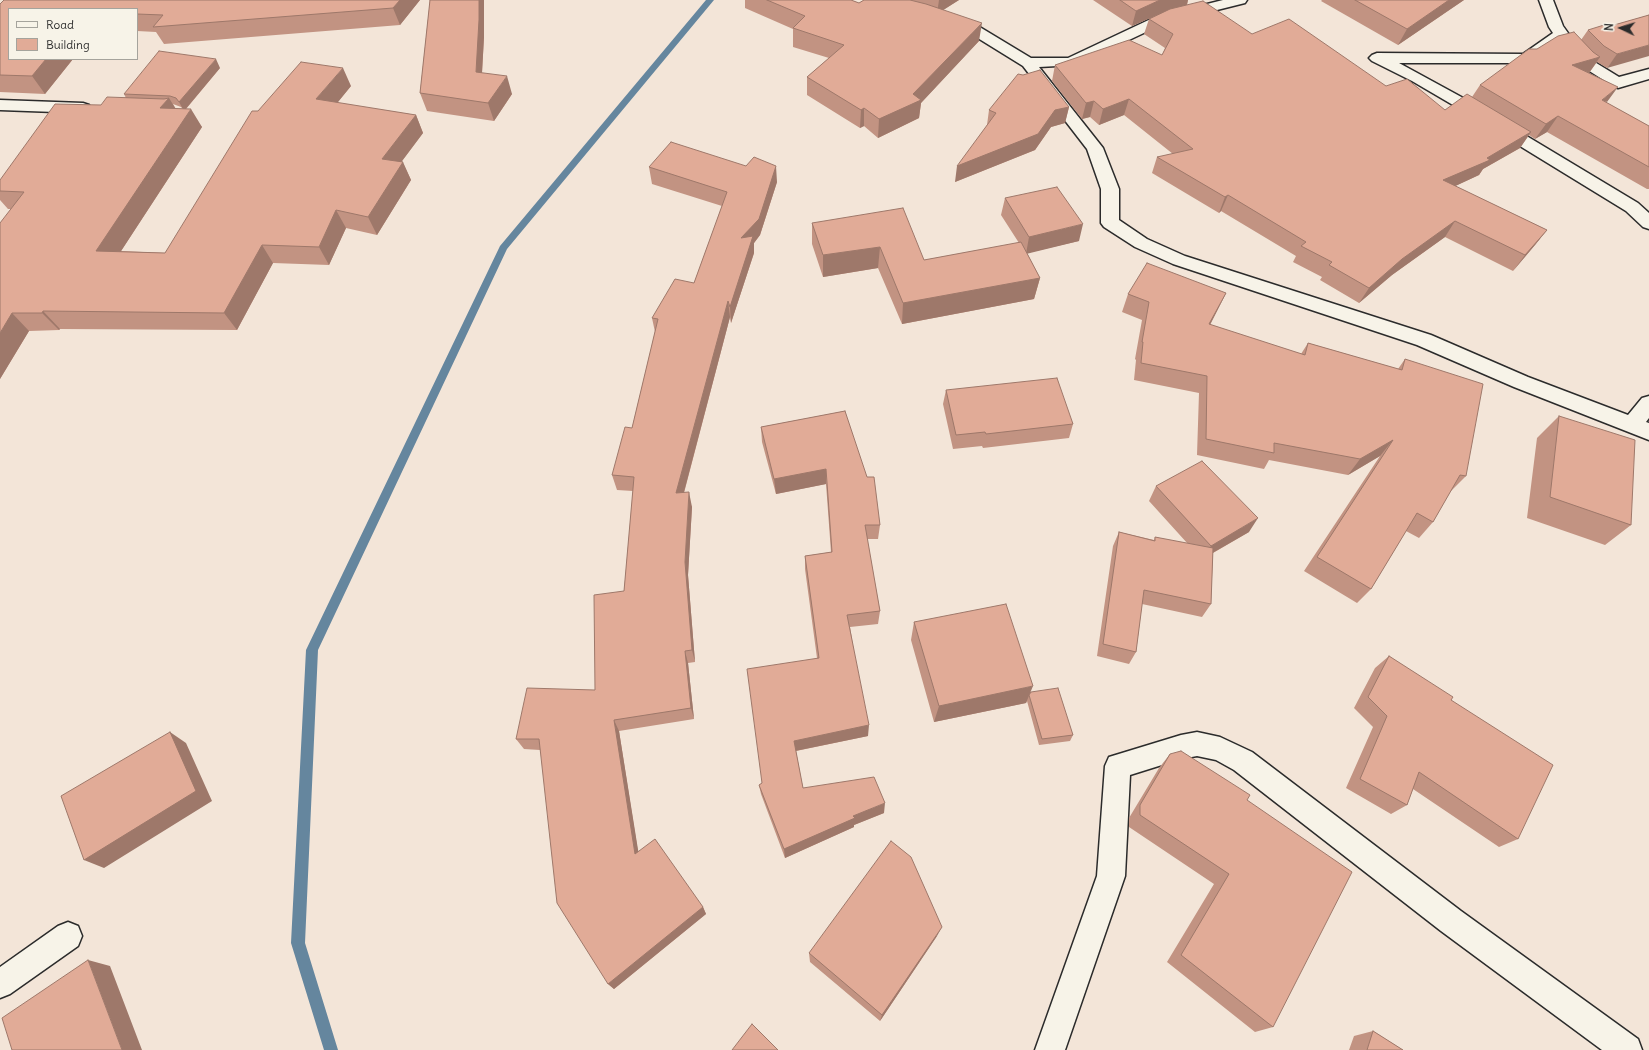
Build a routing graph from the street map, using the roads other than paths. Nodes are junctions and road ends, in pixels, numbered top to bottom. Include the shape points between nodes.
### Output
1 (1240, 0) edge
2 (1546, 0) edge
3 (943, 21) edge
4 (1562, 34) junction
5 (1028, 63) junction
6 (1649, 74) edge
7 (0, 105) edge
8 (96, 109) edge
9 (1649, 223) edge
10 (1649, 404) edge
11 (1640, 429) edge
12 (68, 936) dead end
13 (0, 984) edge
14 (1050, 1050) edge
15 (1627, 1050) edge

1 - 5 street via 1160,20 1071,62
2 - 4 street via 1556,27
3 - 5 street via 973,29
4 - 6 street via 1588,64 1618,83
4 - 9 street via 1526,58 1377,58 1466,106 1632,207
5 - 11 street via 1095,148 1110,189 1110,223 1141,243 1179,260 1424,340
7 - 8 street
10 - 11 street
12 - 13 street
14 - 15 street via 1111,876 1118,766 1198,744 1220,748 1243,761 1451,921

